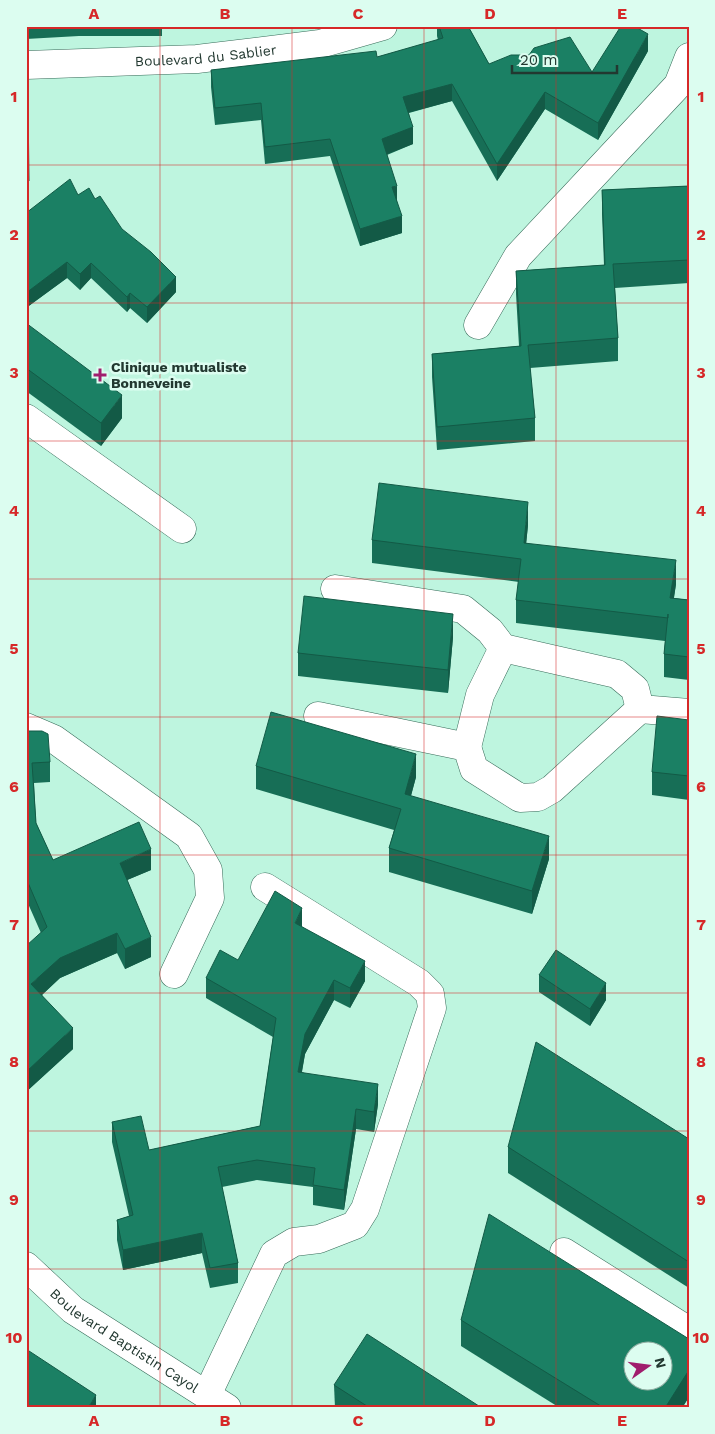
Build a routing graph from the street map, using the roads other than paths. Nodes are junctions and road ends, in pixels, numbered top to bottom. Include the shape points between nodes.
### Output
1 (383, 26) edge
2 (689, 57) edge
3 (26, 65) edge
4 (478, 325) dead end
5 (26, 418) edge
6 (182, 529) dead end
7 (335, 589) dead end
8 (503, 648) junction
9 (640, 709) junction
10 (689, 713) edge
11 (318, 716) dead end
12 (26, 727) edge
13 (468, 747) junction
14 (265, 887) dead end
15 (174, 974) dead end
16 (564, 1252) dead end
17 (26, 1266) edge
18 (689, 1331) edge
19 (217, 1402) edge

1 - 3 street, Boulevard du Sablier via 320,44 197,59
2 - 4 street via 678,85 518,256
5 - 6 street
7 - 8 street via 463,609 490,631
8 - 9 street via 617,674 635,689
8 - 13 street via 480,695
9 - 10 street
9 - 13 street via 552,789 538,797 520,798 474,769
11 - 13 street
12 - 15 street via 54,738 189,836 208,870 210,898
14 - 19 street via 419,983 430,994 432,1008 365,1209 355,1225 319,1239 294,1242 274,1254
16 - 18 street
17 - 19 street, Boulevard Baptistin Cayol via 73,1310

